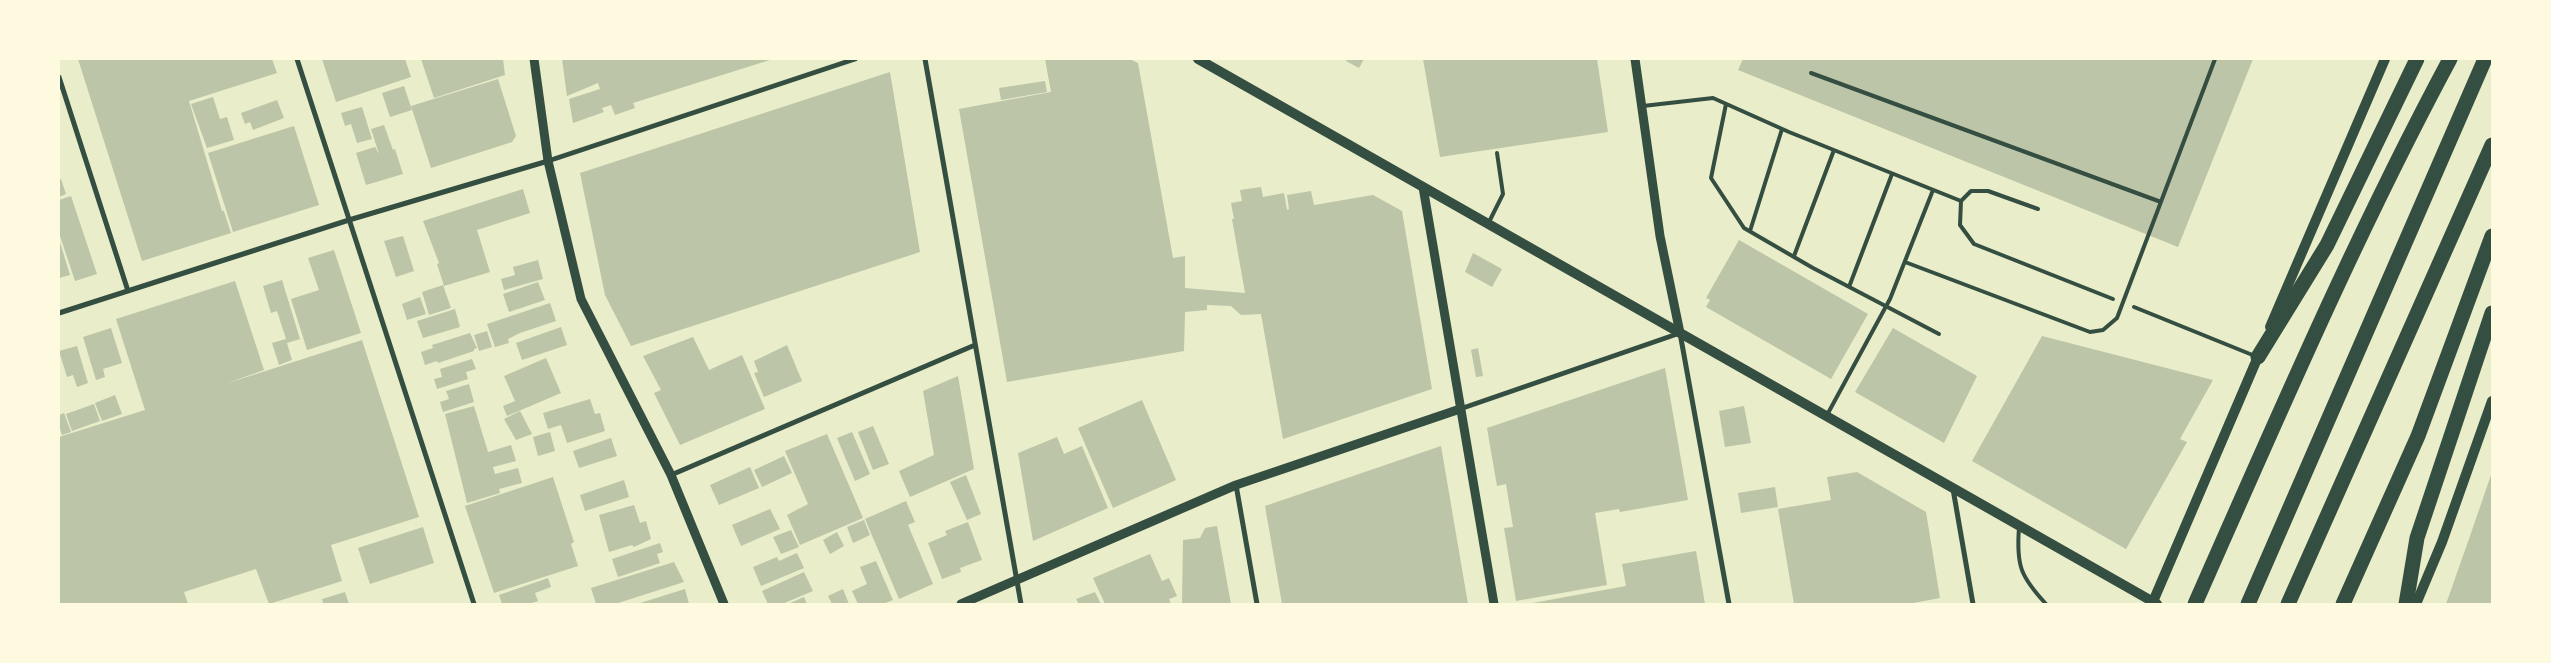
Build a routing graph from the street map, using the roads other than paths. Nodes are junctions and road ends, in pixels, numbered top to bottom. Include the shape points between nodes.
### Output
1 (297, 59) edge
2 (534, 59) edge
3 (854, 59) edge
4 (925, 59) edge
5 (1198, 59) edge
6 (1635, 59) edge
7 (2215, 59) edge
8 (2385, 59) edge
9 (2418, 59) edge
10 (2450, 59) edge
11 (2485, 59) edge
12 (1811, 73) dead end
13 (59, 77) edge
14 (1726, 104) junction
15 (1643, 106) junction
16 (1782, 129) junction
17 (2492, 145) edge
18 (1834, 150) junction
19 (1496, 153) dead end
20 (548, 161) junction
21 (1892, 174) junction
22 (1423, 187) junction
23 (1933, 190) junction
24 (1961, 201) junction
25 (2161, 202) junction
26 (2038, 209) dead end
27 (349, 220) junction
28 (1488, 224) junction
29 (1750, 231) junction
30 (2492, 236) edge
31 (1794, 256) junction
32 (1905, 262) junction
33 (1849, 287) junction
34 (128, 291) junction
35 (2113, 299) dead end
36 (1886, 306) junction
37 (2134, 307) dead end
38 (59, 313) edge
39 (2492, 313) edge
40 (1680, 333) junction
41 (1939, 334) dead end
42 (975, 345) junction
43 (2258, 357) junction
44 (2492, 401) edge
45 (1460, 409) junction
46 (1827, 415) junction
47 (671, 475) junction
48 (1236, 485) junction
49 (1953, 488) junction
50 (2019, 526) junction
51 (1017, 580) junction
52 (2154, 603) edge
53 (474, 604) edge
54 (724, 604) edge
55 (961, 604) edge
56 (1021, 604) edge
57 (1257, 604) edge
58 (1494, 604) edge
59 (1729, 604) edge
60 (1973, 604) edge
61 (2046, 604) edge
62 (2195, 604) edge
63 (2248, 604) edge
64 (2288, 604) edge
65 (2343, 604) edge
66 (2406, 604) edge
67 (2416, 604) edge

1 - 27 street
2 - 20 street
3 - 20 street
4 - 42 street
5 - 22 main road
6 - 15 street
7 - 25 lane
8 - 43 main road
9 - 43 highway via 2328,245
10 - 62 highway via 2417,120 2321,321
11 - 63 highway
12 - 25 lane
13 - 34 street
14 - 15 lane via 1713,98
14 - 16 lane
14 - 29 lane via 1711,178 1744,228
15 - 40 street via 1660,236
16 - 18 lane
16 - 29 lane
17 - 64 highway
18 - 21 lane
18 - 31 lane
19 - 28 lane via 1503,194
20 - 27 street
20 - 47 street via 581,299
21 - 23 lane
21 - 33 lane
22 - 28 main road
22 - 45 street
23 - 24 lane
23 - 32 lane
24 - 26 lane via 1972,191 1988,191
24 - 35 lane via 1960,225 1974,244
25 - 32 lane via 2118,318 2103,330 2090,332
27 - 34 street
27 - 53 street
28 - 40 main road
29 - 31 lane
30 - 65 highway via 2418,436
31 - 33 lane
32 - 36 lane
33 - 36 lane
34 - 38 street
36 - 41 lane
36 - 46 lane
37 - 43 lane
39 - 66 highway via 2417,538
40 - 45 street
40 - 46 main road
40 - 59 street
42 - 47 street
42 - 51 street
43 - 52 main road
44 - 67 main road via 2442,542
45 - 48 street
45 - 58 street
46 - 49 main road
47 - 54 street
48 - 51 street
48 - 57 street
49 - 50 main road
49 - 60 street
50 - 52 main road
50 - 61 lane via 2017,554 2027,583
51 - 55 street
51 - 56 street

